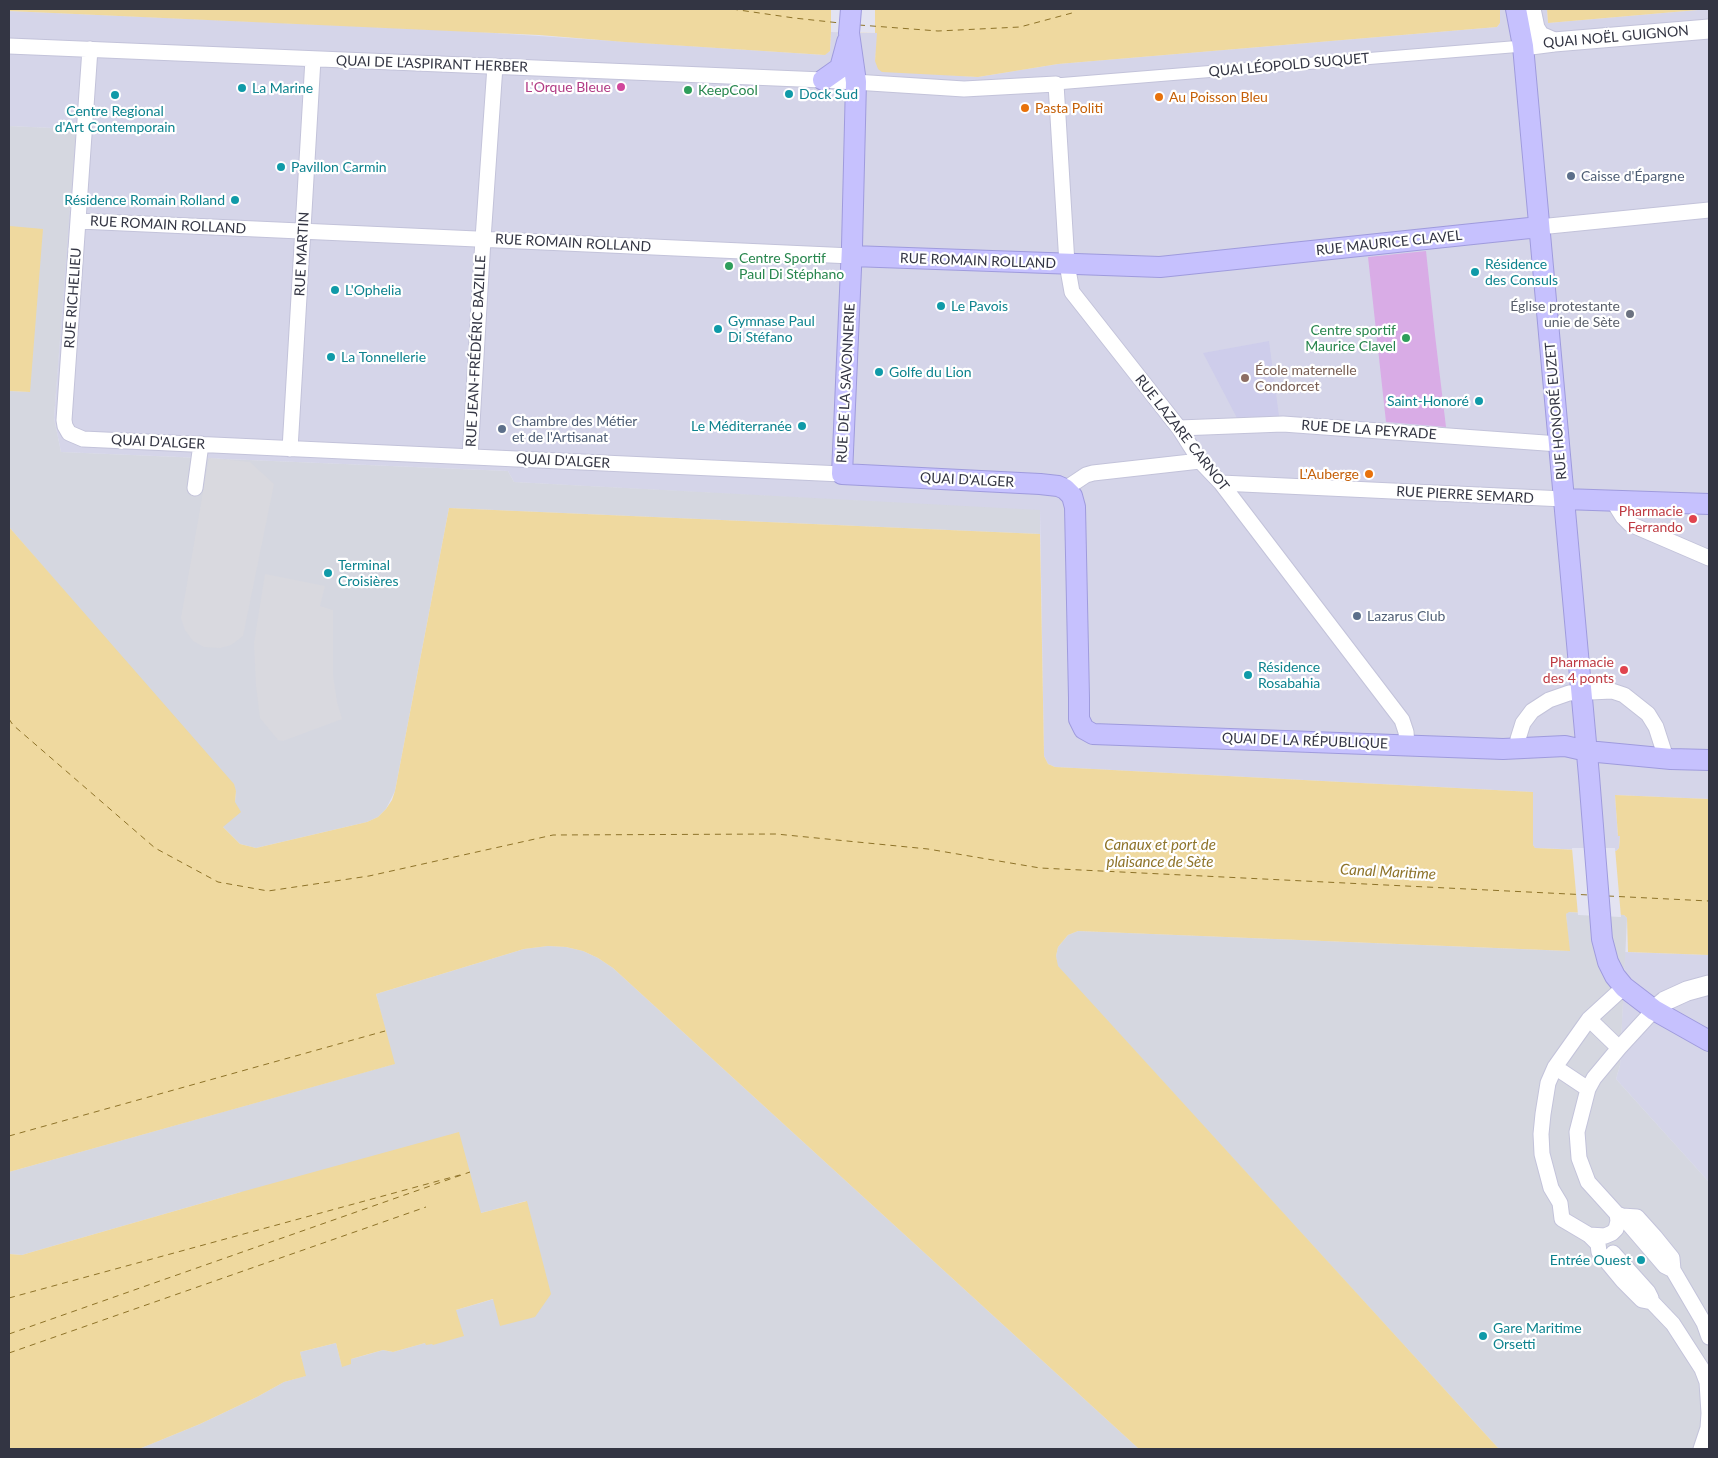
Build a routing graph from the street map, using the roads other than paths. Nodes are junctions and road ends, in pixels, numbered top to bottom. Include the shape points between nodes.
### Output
1 (851, 9) edge
2 (1516, 9) edge
3 (1531, 9) edge
4 (1709, 29) edge
5 (850, 33) junction
6 (1554, 42) junction
7 (9, 46) edge
8 (1522, 46) junction
9 (90, 49) junction
10 (313, 59) junction
11 (495, 66) junction
12 (822, 80) junction
13 (856, 82) junction
14 (1056, 84) junction
15 (1709, 210) edge
16 (78, 221) junction
17 (1539, 227) junction
18 (303, 231) junction
19 (483, 239) junction
20 (852, 256) junction
21 (1067, 264) junction
22 (65, 426) joint
23 (1179, 428) junction
24 (201, 444) junction
25 (1559, 444) junction
26 (290, 448) junction
27 (470, 457) junction
28 (1200, 461) junction
29 (842, 474) junction
30 (1221, 483) junction
31 (195, 488) dead end
32 (1065, 488) junction
33 (1564, 499) junction
34 (1613, 501) junction
35 (1709, 504) edge
36 (1709, 558) edge
37 (1581, 689) junction
38 (1407, 745) junction
39 (1517, 749) junction
40 (1587, 751) junction
41 (1668, 758) junction
42 (1709, 760) edge
43 (1709, 985) edge
44 (1624, 987) junction
45 (1654, 1010) junction
46 (1589, 1019) junction
47 (1709, 1041) edge
48 (1618, 1048) junction
49 (1555, 1068) junction
50 (1588, 1088) junction
51 (1619, 1215) junction
52 (1594, 1240) junction
53 (1708, 1326) edge
54 (1701, 1449) edge

1 - 5 main road
2 - 8 main road, RUE HONORÉ EUZET
3 - 6 street via 1540,36
4 - 6 street, QUAI NOËL GUIGNON
5 - 12 main road via 840,68
5 - 13 main road, RUE DE LA SAVONNERIE
6 - 8 street, QUAI NOËL GUIGNON
7 - 9 street, QUAI DE L'ASPIRANT HERBER
8 - 14 street, QUAI LÉOPOLD SUQUET
8 - 17 main road, RUE HONORÉ EUZET
9 - 10 street, QUAI DE L'ASPIRANT HERBER
9 - 16 street, RUE RICHELIEU
10 - 11 street, QUAI DE L'ASPIRANT HERBER
10 - 18 street, RUE MARTIN
11 - 12 street, QUAI DE L'ASPIRANT HERBER
11 - 19 street, RUE JEAN-FRÉDÉRIC BAZILLE
12 - 13 street, QUAI DE L'ASPIRANT HERBER
13 - 14 street, QUAI DE L'ASPIRANT HERBER via 964,89
13 - 20 main road, RUE DE LA SAVONNERIE
14 - 21 street, RUE LAZARE CARNOT
15 - 17 street, RUE MAURICE CLAVEL
16 - 18 street, RUE ROMAIN ROLLAND
16 - 22 street, RUE RICHELIEU
17 - 21 main road, RUE MAURICE CLAVEL via 1160,267
17 - 25 main road, RUE HONORÉ EUZET
18 - 19 street, RUE ROMAIN ROLLAND
18 - 26 street, RUE MARTIN
19 - 20 street, RUE ROMAIN ROLLAND
19 - 27 street, RUE JEAN-FRÉDÉRIC BAZILLE
20 - 21 main road, RUE ROMAIN ROLLAND
20 - 29 main road, RUE DE LA SAVONNERIE
21 - 23 street, RUE LAZARE CARNOT via 1072,292
22 - 24 street, QUAI D'ALGER via 70,433 83,439
23 - 25 street, RUE DE LA PEYRADE via 1283,424
23 - 28 street, RUE LAZARE CARNOT
24 - 26 street, QUAI D'ALGER
24 - 31 street
25 - 33 main road, RUE HONORÉ EUZET
26 - 27 street, QUAI D'ALGER
27 - 29 street, QUAI D'ALGER
28 - 30 street, RUE LAZARE CARNOT
28 - 32 street via 1093,473
29 - 32 main road, QUAI D'ALGER
30 - 33 street, RUE PIERRE SEMARD
30 - 38 street, RUE LAZARE CARNOT via 1402,720
32 - 38 main road, QUAI DE LA RÉPUBLIQUE via 1075,507 1079,719 1084,729 1092,734
33 - 34 main road, RUE PIERRE SEMARD
33 - 37 main road, RUE HONORÉ EUZET
34 - 35 main road, RUE PIERRE SEMARD
34 - 36 street via 1630,524
37 - 39 street via 1548,700 1532,711 1523,723
37 - 40 main road, RUE HONORÉ EUZET
37 - 41 street via 1612,691 1637,704 1656,727
38 - 39 main road, QUAI DE LA RÉPUBLIQUE
39 - 40 main road, QUAI DE LA RÉPUBLIQUE via 1565,746
40 - 41 main road, QUAI DE LA RÉPUBLIQUE
40 - 44 main road, RUE HONORÉ EUZET via 1599,921 1608,962
41 - 42 main road
43 - 45 street via 1687,991
44 - 45 main road, RUE HONORÉ EUZET
44 - 46 street
45 - 47 main road, RUE HONORÉ EUZET
45 - 48 street
46 - 48 street
46 - 49 street
48 - 50 street
49 - 50 street
49 - 52 street via 1548,1083 1543,1114 1542,1154 1551,1188 1560,1203 1562,1219
50 - 51 street via 1577,1132 1579,1158 1588,1182
51 - 52 street via 1612,1233
51 - 53 street via 1637,1217 1672,1258 1673,1270
52 - 54 street via 1599,1252 1623,1281 1642,1300 1652,1302 1673,1324 1695,1357 1706,1382 1709,1413

